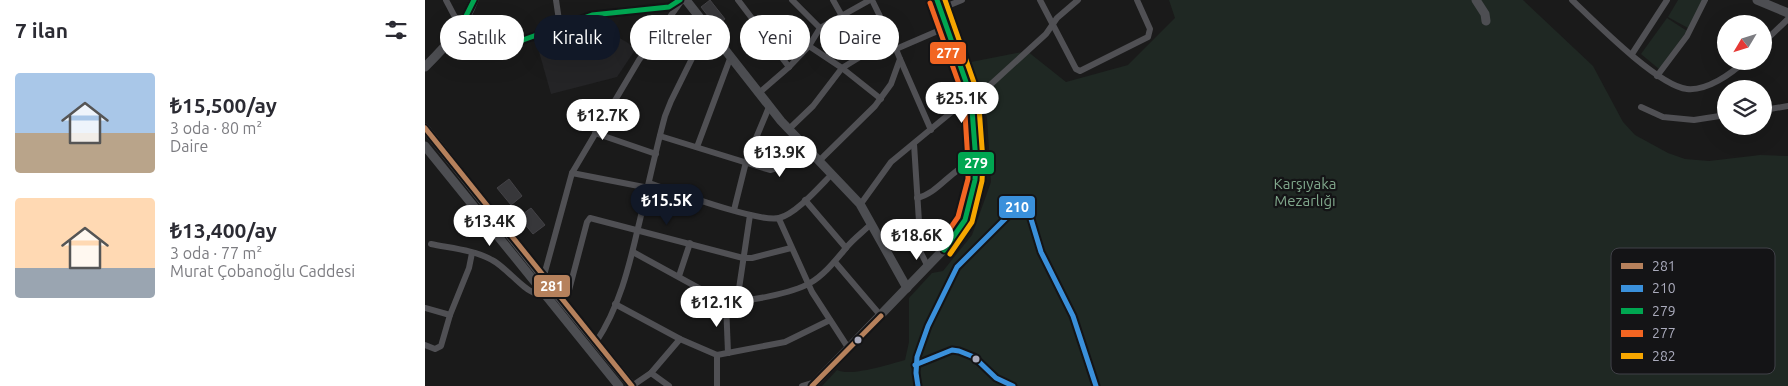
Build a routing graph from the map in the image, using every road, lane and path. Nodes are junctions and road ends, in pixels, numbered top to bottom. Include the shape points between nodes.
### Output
1 (446, 0) edge
2 (474, 0) edge
3 (556, 0) edge
4 (681, 0) edge
5 (686, 0) edge
6 (738, 0) edge
7 (792, 0) edge
8 (833, 0) edge
9 (871, 0) edge
10 (937, 0) edge
11 (962, 0) edge
12 (1040, 0) edge
13 (1078, 0) edge
14 (1137, 0) edge
15 (1476, 0) edge
16 (1573, 0) edge
17 (1667, 0) edge
18 (1705, 0) edge
19 (1757, 0) edge
20 (940, 9) junction
21 (1788, 13) edge
22 (454, 15) edge
23 (468, 15) edge
24 (558, 15) edge
25 (600, 15) edge
26 (699, 15) edge
27 (841, 15) edge
28 (844, 15) edge
29 (879, 15) edge
30 (1788, 18) edge
31 (1486, 21) dead end
32 (1052, 26) junction
33 (820, 27) edge
34 (947, 27) junction
35 (820, 30) edge
36 (1773, 33) edge
37 (810, 44) edge
38 (810, 47) edge
39 (899, 48) edge
40 (440, 52) edge
41 (1632, 54) junction
42 (731, 56) joint
43 (900, 59) joint
44 (691, 60) edge
45 (796, 60) edge
46 (855, 60) edge
47 (425, 67) edge
48 (789, 67) junction
49 (842, 68) junction
50 (1732, 70) edge
51 (1657, 76) junction
52 (759, 93) junction
53 (971, 96) junction
54 (881, 99) junction
55 (1788, 106) edge
56 (769, 107) junction
57 (1641, 107) dead end
58 (1772, 109) edge
59 (1717, 116) edge
60 (425, 128) edge
61 (789, 129) junction
62 (931, 130) junction
63 (595, 133) junction
64 (660, 136) junction
65 (914, 144) junction
66 (803, 145) junction
67 (425, 146) edge
68 (697, 147) junction
69 (655, 154) junction
70 (819, 161) junction
71 (746, 162) junction
72 (975, 162) junction
73 (572, 173) junction
74 (832, 174) junction
75 (649, 185) junction
76 (917, 198) junction
77 (805, 200) junction
78 (860, 205) junction
79 (734, 210) junction
80 (750, 215) junction
81 (779, 219) junction
82 (871, 224) junction
83 (638, 229) junction
84 (690, 243) junction
85 (431, 244) dead end
86 (791, 248) junction
87 (846, 248) junction
88 (633, 252) junction
89 (472, 254) junction
90 (743, 258) junction
91 (835, 262) junction
92 (928, 267) junction
93 (679, 276) junction
94 (544, 279) junction
95 (808, 284) junction
96 (907, 288) junction
97 (540, 290) junction
98 (568, 294) dead end
99 (737, 302) junction
100 (726, 303) junction
101 (615, 304) junction
102 (425, 308) edge
103 (450, 315) junction
104 (881, 316) junction
105 (830, 320) junction
106 (680, 339) junction
107 (596, 342) junction
108 (425, 345) edge
109 (849, 349) junction
110 (728, 353) junction
111 (717, 355) junction
112 (651, 373) junction
113 (814, 384) edge
114 (619, 386) edge
115 (632, 386) edge
116 (669, 386) edge
117 (717, 386) edge
118 (802, 386) edge

1 - 22 street
2 - 23 main road
3 - 24 street
4 - 25 street via 669,6
4 - 63 street via 639,60
5 - 26 main road
6 - 48 street
7 - 33 street
8 - 27 street
9 - 28 street
9 - 29 street
10 - 20 main road
11 - 20 street
12 - 32 street
13 - 32 street
14 - 32 street via 1150,29 1148,37 1083,71 1076,69
15 - 31 main road
16 - 41 street
17 - 41 street
18 - 51 street via 1687,36
19 - 21 main road
20 - 34 main road
30 - 36 street
32 - 53 street via 989,86
34 - 39 street
34 - 53 main road
35 - 37 street
38 - 49 street
40 - 47 main road
41 - 51 street
42 - 52 main road
42 - 68 street
43 - 54 street via 891,84
43 - 62 street
44 - 64 street via 671,101
45 - 48 street
46 - 49 street
48 - 52 street
49 - 54 street
49 - 61 street via 813,106
50 - 51 street via 1711,84 1689,89
52 - 56 main road
53 - 62 street
53 - 72 main road
54 - 70 street
55 - 58 street
56 - 61 main road
56 - 71 street
57 - 59 street via 1671,118 1694,120
60 - 94 main road
61 - 66 main road
62 - 65 street
63 - 69 street
63 - 73 street
64 - 68 street
64 - 69 street
65 - 76 street
65 - 78 street via 884,169
66 - 70 main road
66 - 71 street via 777,168 770,170
67 - 97 main road
68 - 71 street
69 - 75 street
70 - 74 main road
71 - 79 street
72 - 76 street via 962,167 927,195
72 - 92 main road via 975,180 965,220
73 - 75 street
73 - 94 street
74 - 77 street
74 - 78 main road
75 - 79 street
75 - 83 street
76 - 92 street via 921,253
77 - 81 street
77 - 87 street
78 - 82 main road
79 - 80 street
80 - 81 street
80 - 90 street
81 - 86 street
82 - 87 street
82 - 96 main road
83 - 84 street
83 - 88 street
83 - 98 street via 590,218
84 - 90 street
84 - 93 street
85 - 89 street
86 - 90 street
86 - 95 street
87 - 91 street
88 - 93 street
88 - 101 street
89 - 97 street via 499,264 528,290 535,293
89 - 103 street
90 - 99 street
91 - 95 street
91 - 104 street
92 - 96 main road
93 - 100 street
94 - 97 street
94 - 107 main road
95 - 99 street
95 - 105 street
96 - 104 main road
97 - 114 main road
99 - 100 street
100 - 110 street
101 - 106 street
101 - 107 street via 607,327
102 - 103 street
103 - 108 street via 441,346 435,349
104 - 109 main road
105 - 109 street
105 - 110 street via 785,342
106 - 111 street
106 - 112 street
107 - 115 main road
109 - 113 main road
110 - 111 street
111 - 117 street
112 - 115 street
112 - 116 street
113 - 118 street

